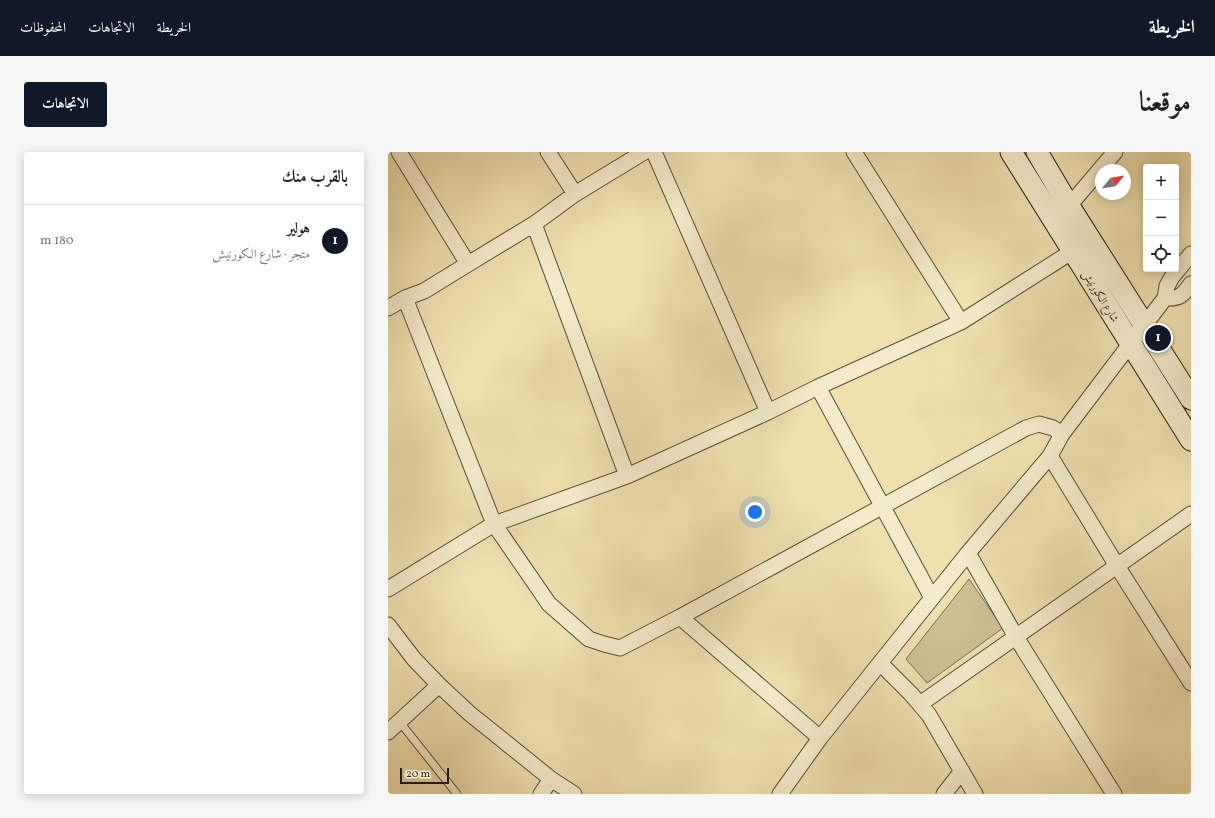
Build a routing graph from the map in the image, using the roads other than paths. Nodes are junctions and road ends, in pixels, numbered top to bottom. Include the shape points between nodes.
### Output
1 (548, 152) edge
2 (644, 152) edge
3 (654, 152) edge
4 (854, 152) edge
5 (1011, 152) edge
6 (1037, 152) edge
7 (1115, 152) edge
8 (395, 155) edge
9 (575, 194) junction
10 (1069, 206) junction
11 (534, 224) junction
12 (1074, 251) junction
13 (1191, 254) edge
14 (468, 264) junction
15 (1191, 284) edge
16 (405, 298) junction
17 (1165, 298) junction
18 (388, 308) edge
19 (961, 322) junction
20 (1144, 325) junction
21 (1131, 343) junction
22 (818, 387) junction
23 (1191, 400) edge
24 (768, 412) junction
25 (1062, 434) junction
26 (1191, 440) edge
27 (1050, 456) junction
28 (627, 476) junction
29 (883, 506) junction
30 (1191, 514) edge
31 (494, 524) junction
32 (968, 553) junction
33 (1117, 566) junction
34 (388, 589) edge
35 (932, 598) junction
36 (680, 617) junction
37 (388, 625) edge
38 (1016, 637) junction
39 (880, 664) junction
40 (1191, 683) edge
41 (439, 685) junction
42 (920, 704) junction
43 (399, 721) junction
44 (388, 732) edge
45 (820, 738) junction
46 (962, 770) junction
47 (550, 779) junction
48 (457, 794) edge
49 (541, 794) edge
50 (574, 794) edge
51 (780, 794) edge
52 (944, 794) edge
53 (975, 794) edge
54 (1114, 794) edge

1 - 9 street
2 - 9 street
3 - 24 street
4 - 19 street
5 - 12 street, شارع الكورنيش
6 - 10 street, شارع الكورنيش
7 - 10 street
8 - 14 street
9 - 11 street
10 - 20 street, شارع الكورنيش
11 - 14 street
11 - 28 street
12 - 19 street
12 - 21 street, شارع الكورنيش
13 - 17 street via 1172,277
14 - 16 street via 424,291
15 - 17 street via 1183,294
16 - 18 street
16 - 31 street
17 - 20 street
19 - 22 street
20 - 21 street
20 - 23 street, شارع الكورنيش
21 - 25 street
21 - 26 street, شارع الكورنيش
22 - 24 street
22 - 29 street
24 - 28 street
25 - 27 street
25 - 29 street via 1039,424 1026,428
27 - 32 street
27 - 33 street
28 - 31 street
29 - 35 street
29 - 36 street
30 - 33 street
31 - 34 street
31 - 36 street via 549,604 589,639 620,648
32 - 35 street
32 - 38 street
33 - 38 street
33 - 40 street
35 - 39 street
36 - 45 street
37 - 41 street via 414,659
38 - 42 street
38 - 54 street
39 - 42 street
39 - 45 street
41 - 43 street
41 - 47 street via 469,714
42 - 46 street
43 - 44 street
43 - 48 lane
45 - 51 street
46 - 52 street
46 - 53 street
47 - 49 street
47 - 50 street

